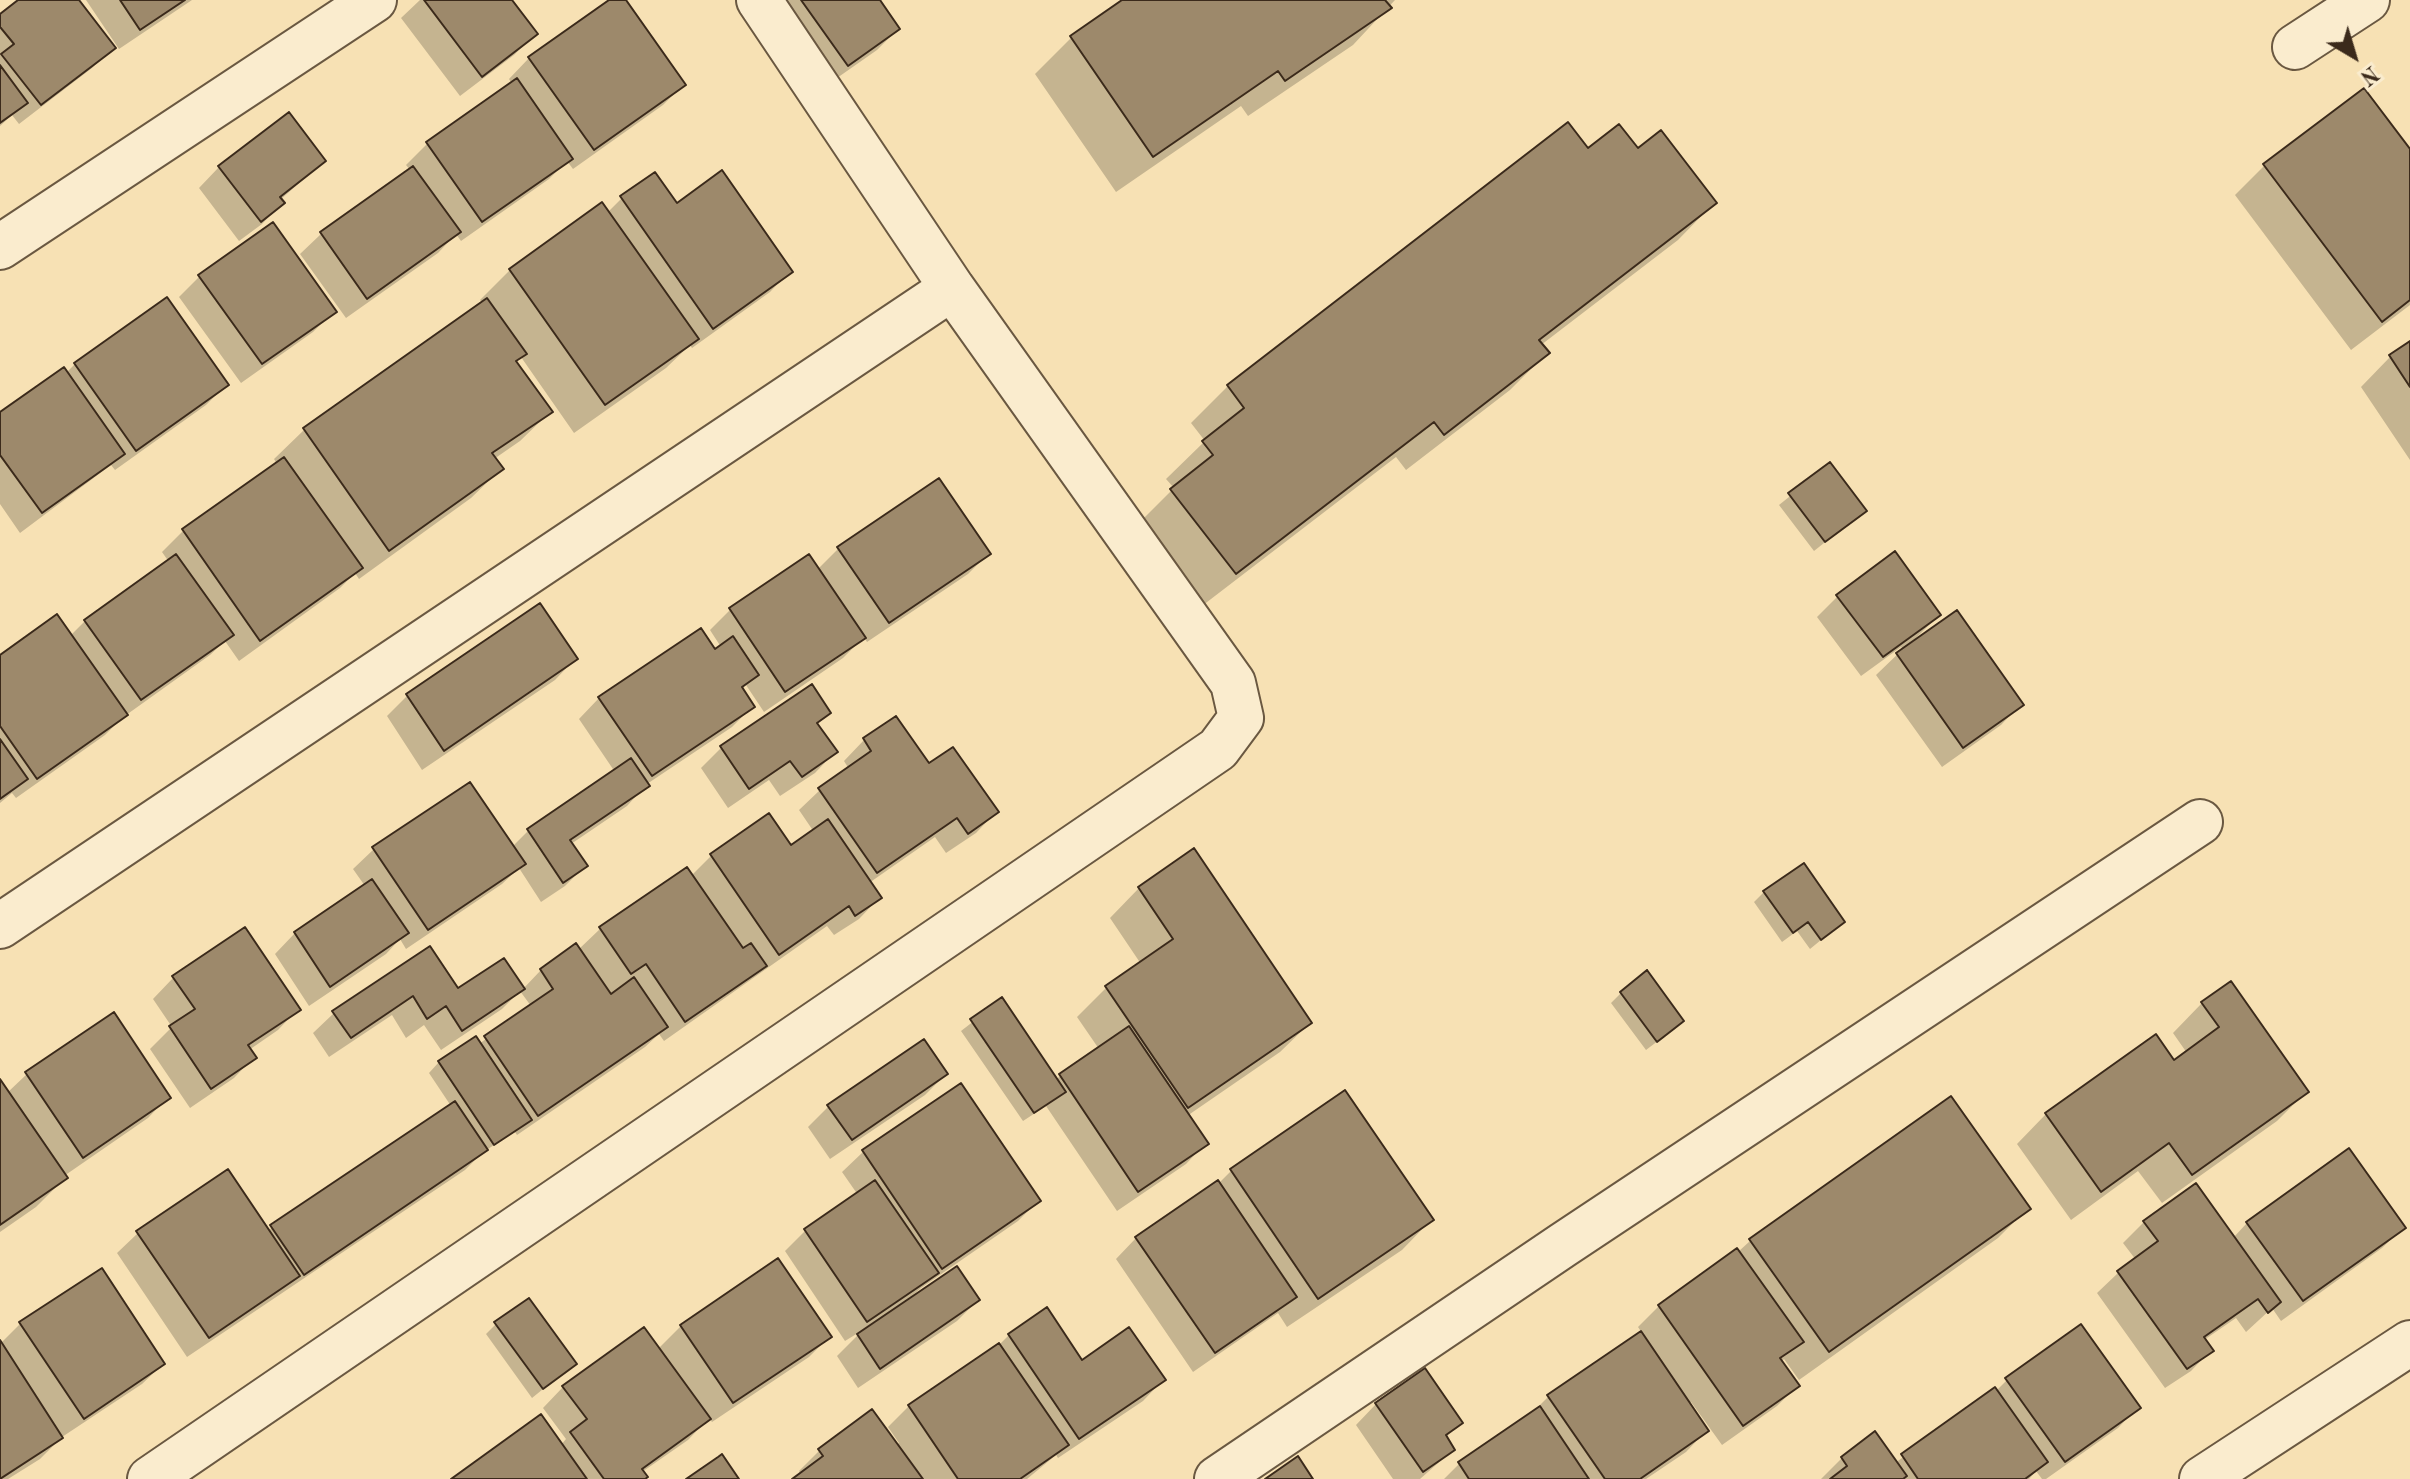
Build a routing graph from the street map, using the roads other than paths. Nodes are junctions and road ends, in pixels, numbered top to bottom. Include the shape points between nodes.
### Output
1 (374, 0) edge
2 (759, 0) edge
3 (2367, 0) edge
4 (2295, 47) dead end
5 (0, 247) edge
6 (952, 288) junction
7 (2200, 822) dead end
8 (0, 926) edge
9 (2410, 1343) edge
10 (150, 1479) edge
11 (1217, 1479) edge
12 (2202, 1479) edge

1 - 5 street
2 - 6 street
3 - 4 street
6 - 8 street
6 - 10 street via 1233,683 1241,718 1218,749
7 - 11 street
9 - 12 street

